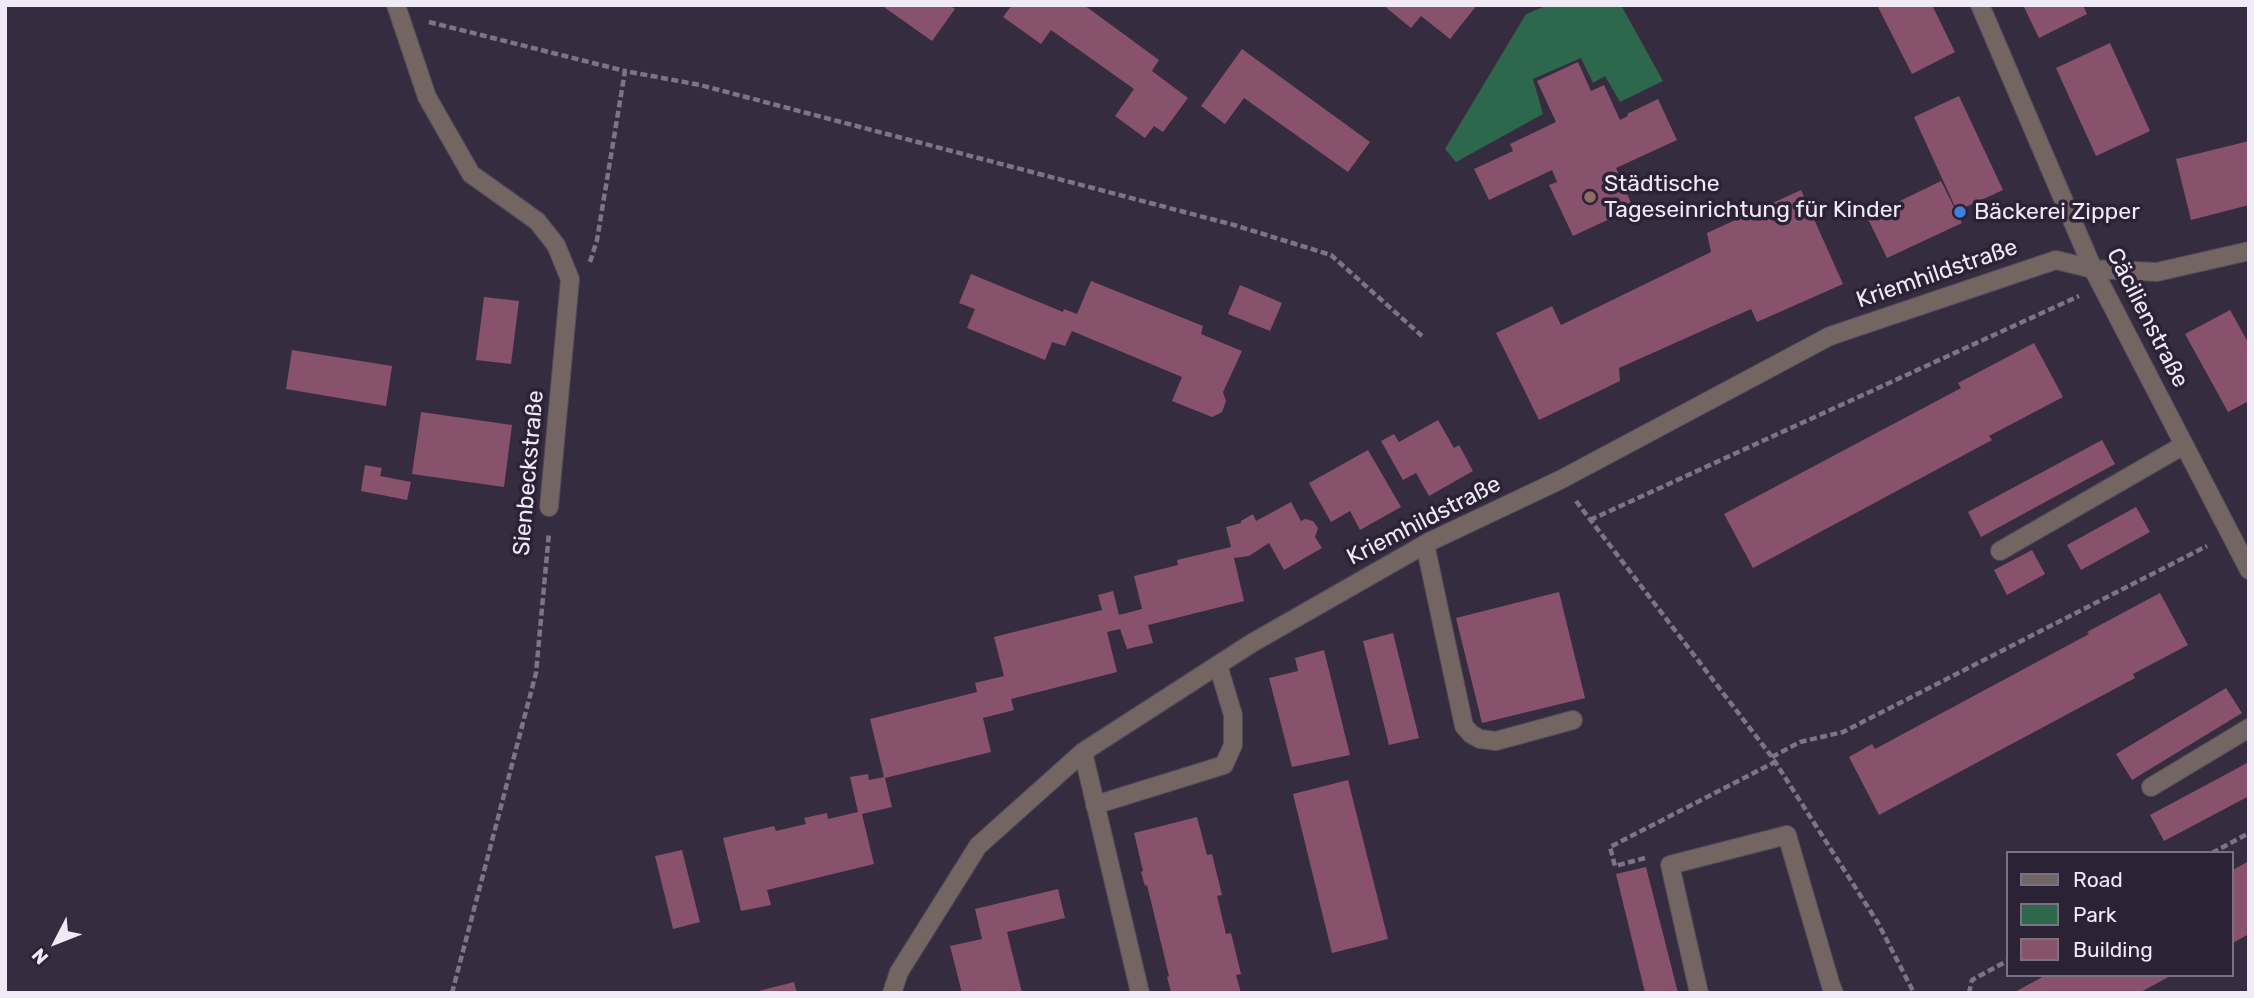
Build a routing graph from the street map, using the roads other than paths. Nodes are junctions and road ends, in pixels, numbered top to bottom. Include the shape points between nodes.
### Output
1 (1980, 5) edge
2 (398, 10) edge
3 (2249, 251) edge
4 (2093, 269) junction
5 (2184, 445) junction
6 (549, 507) road end
7 (1425, 544) junction
8 (2000, 551) dead end
9 (2249, 570) edge
10 (1218, 665) junction
11 (1573, 720) dead end
12 (2249, 728) edge
13 (1083, 752) junction
14 (2151, 787) dead end
15 (1096, 805) junction
16 (892, 993) edge
17 (1140, 993) edge
18 (1699, 993) edge
19 (1835, 993) edge

1 - 4 street, Cäcilienstraße
2 - 6 street, Sienbeckstraße via 428,97 471,174 537,221 556,245 570,279
3 - 4 street, Kriemhildstraße via 2157,272
4 - 5 street, Cäcilienstraße
4 - 7 street, Kriemhildstraße via 2056,260 1830,336 1560,480
5 - 8 street
5 - 9 street, Cäcilienstraße
7 - 10 street, Kriemhildstraße
7 - 11 street via 1464,726 1480,739 1496,741
10 - 13 street, Kriemhildstraße
10 - 15 street via 1233,715 1234,745 1224,765
12 - 14 street
13 - 15 street
13 - 16 street, Kriemhildstraße via 978,846 899,972
15 - 17 street
18 - 19 street via 1670,865 1787,835

